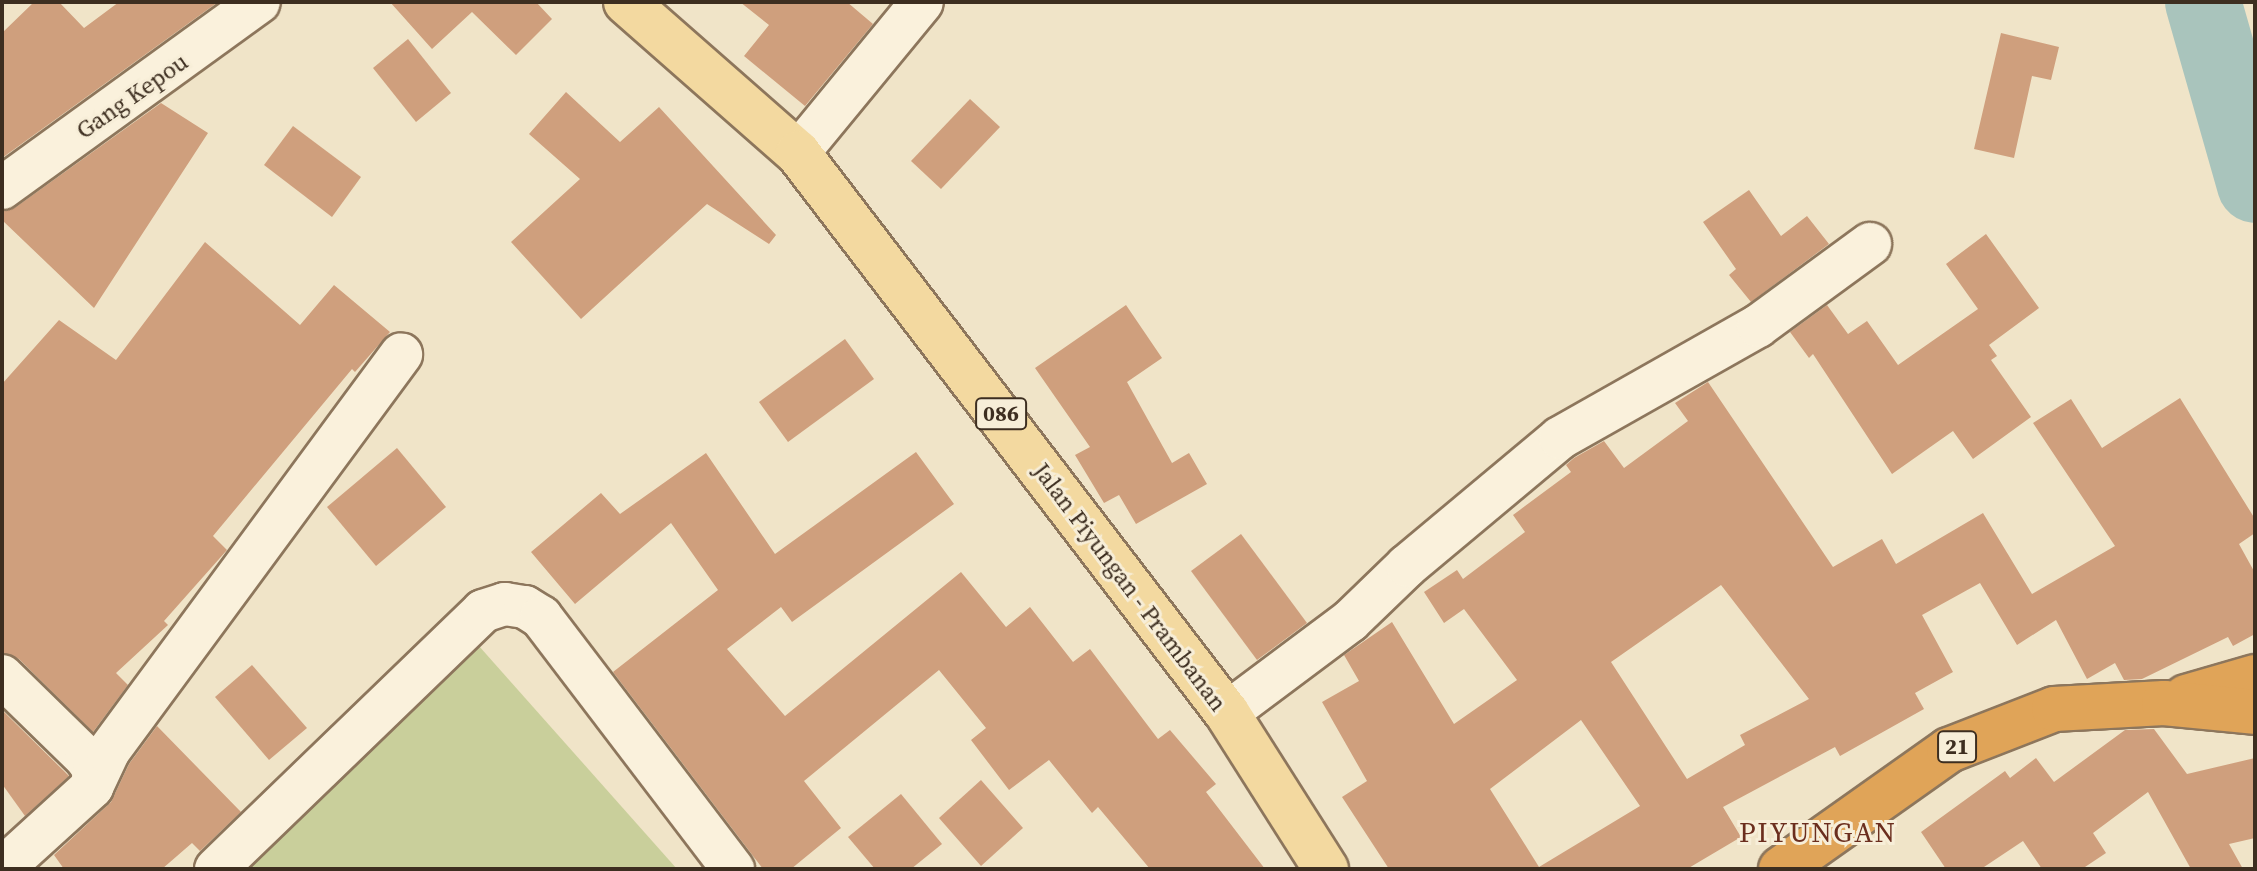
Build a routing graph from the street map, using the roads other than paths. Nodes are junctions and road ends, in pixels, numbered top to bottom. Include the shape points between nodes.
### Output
1 (259, 2) edge
2 (626, 2) edge
3 (922, 2) edge
4 (798, 153) junction
5 (2, 188) edge
6 (1870, 244) dead end
7 (401, 354) dead end
8 (2, 676) edge
9 (2255, 677) edge
10 (2164, 703) junction
11 (2255, 712) edge
12 (1227, 713) junction
13 (92, 787) junction
14 (2, 869) edge
15 (216, 869) edge
16 (733, 869) edge
17 (1326, 869) edge
18 (1781, 869) edge

1 - 5 street, Gang Kepou
2 - 4 main road, Jalan Piyungan - Prambanan / 086
3 - 4 street
4 - 12 main road, Jalan Piyungan - Prambanan / 086
6 - 12 street via 1758,326 1560,438 1338,631
7 - 13 street via 108,752
8 - 13 street via 86,758 94,770
9 - 10 highway, 21
10 - 11 highway, 21
10 - 18 highway, 21 via 2054,709 1949,750
12 - 17 main road, Jalan Piyungan - Prambanan / 086
13 - 14 street
15 - 16 street via 483,611 505,604 541,617

